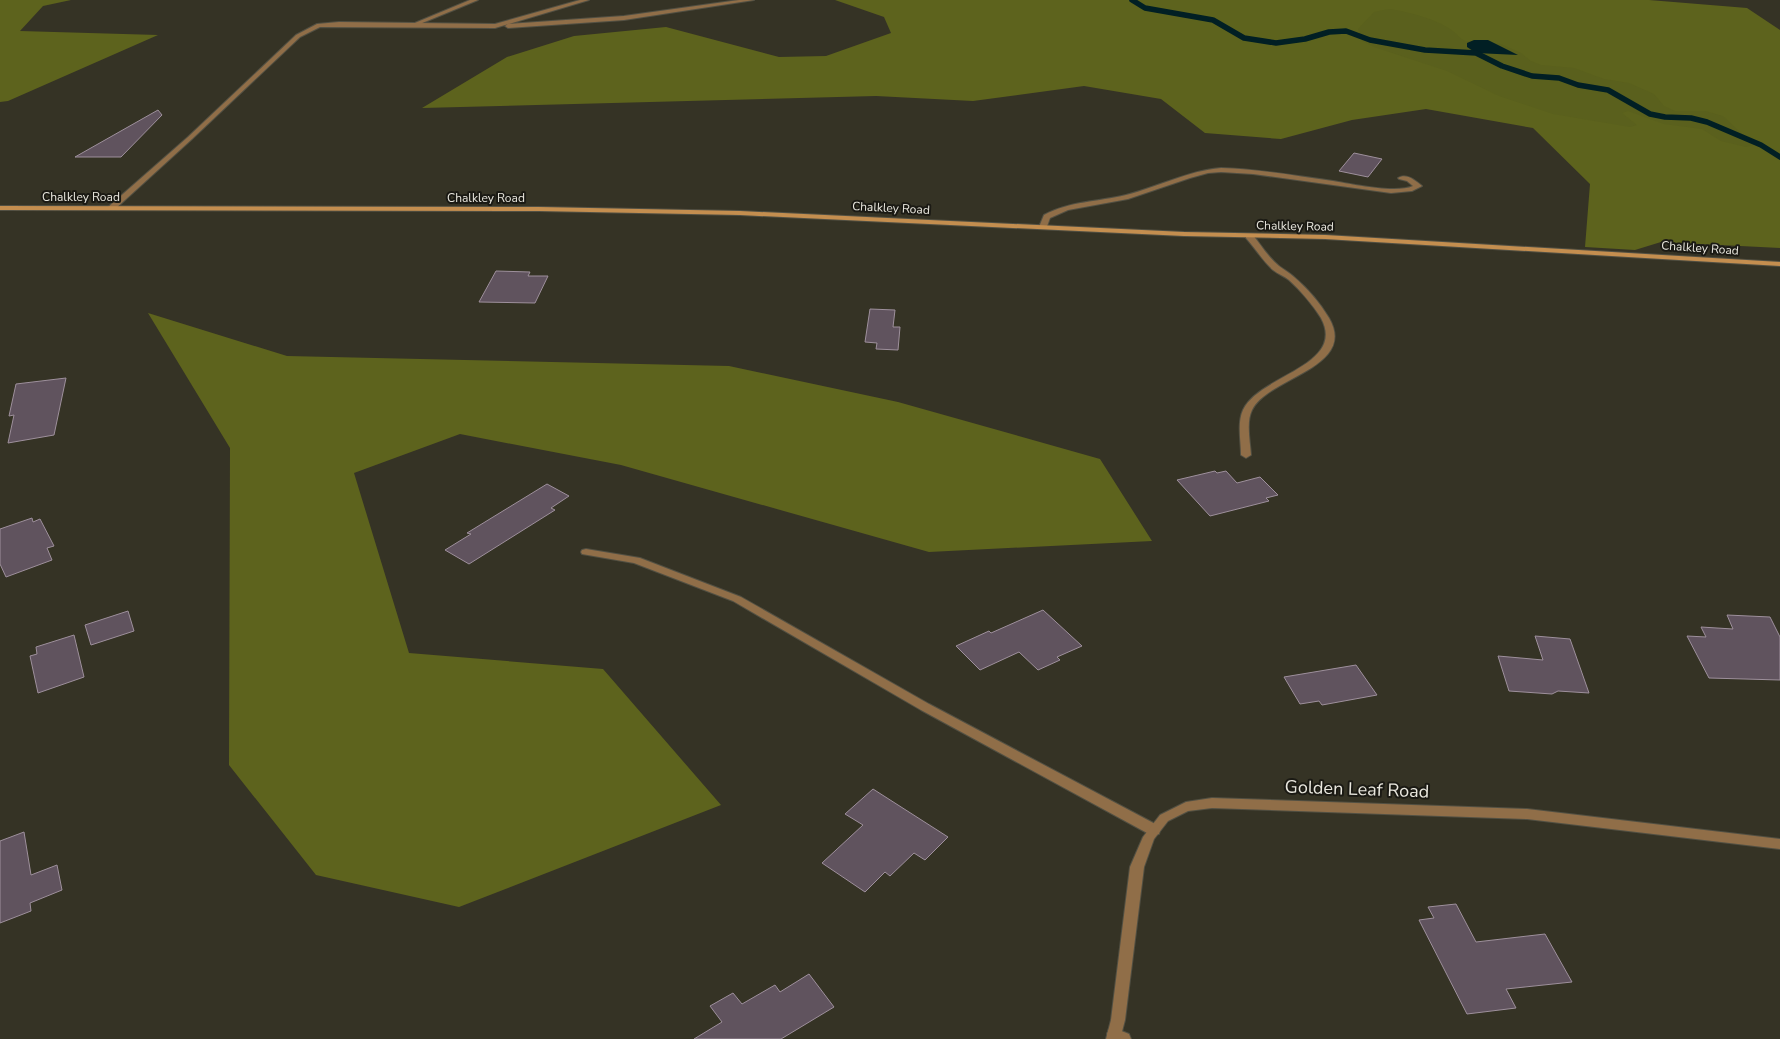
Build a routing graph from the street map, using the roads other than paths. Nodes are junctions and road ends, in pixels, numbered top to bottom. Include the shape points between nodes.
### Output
1 (475, 0) edge
2 (586, 0) edge
3 (751, 0) edge
4 (412, 24) junction
5 (495, 26) junction
6 (1401, 178) dead end
7 (0, 208) edge
8 (111, 208) junction
9 (1043, 227) junction
10 (1249, 236) junction
11 (1780, 264) edge
12 (1246, 455) dead end
13 (586, 552) dead end
14 (1154, 830) junction
15 (1780, 844) edge
16 (1117, 1037) edge

1 - 4 street
2 - 5 street
3 - 5 street via 624,18
4 - 5 street
4 - 8 street via 319,25 302,33
6 - 9 street via 1418,186 1408,191 1236,170 1208,171 1128,197 1063,209 1047,217
7 - 8 street, Chalkley Road
8 - 9 street, Chalkley Road via 638,210
9 - 10 street, Chalkley Road
10 - 11 street, Chalkley Road via 1325,237
10 - 12 street via 1276,268 1291,278 1331,331 1330,343 1324,354 1256,398 1248,409
13 - 14 street via 636,560 737,599 925,707
14 - 15 street, Golden Leaf Road via 1164,818 1186,807 1212,803 1527,814
14 - 16 street, Golden Leaf Road via 1137,867

